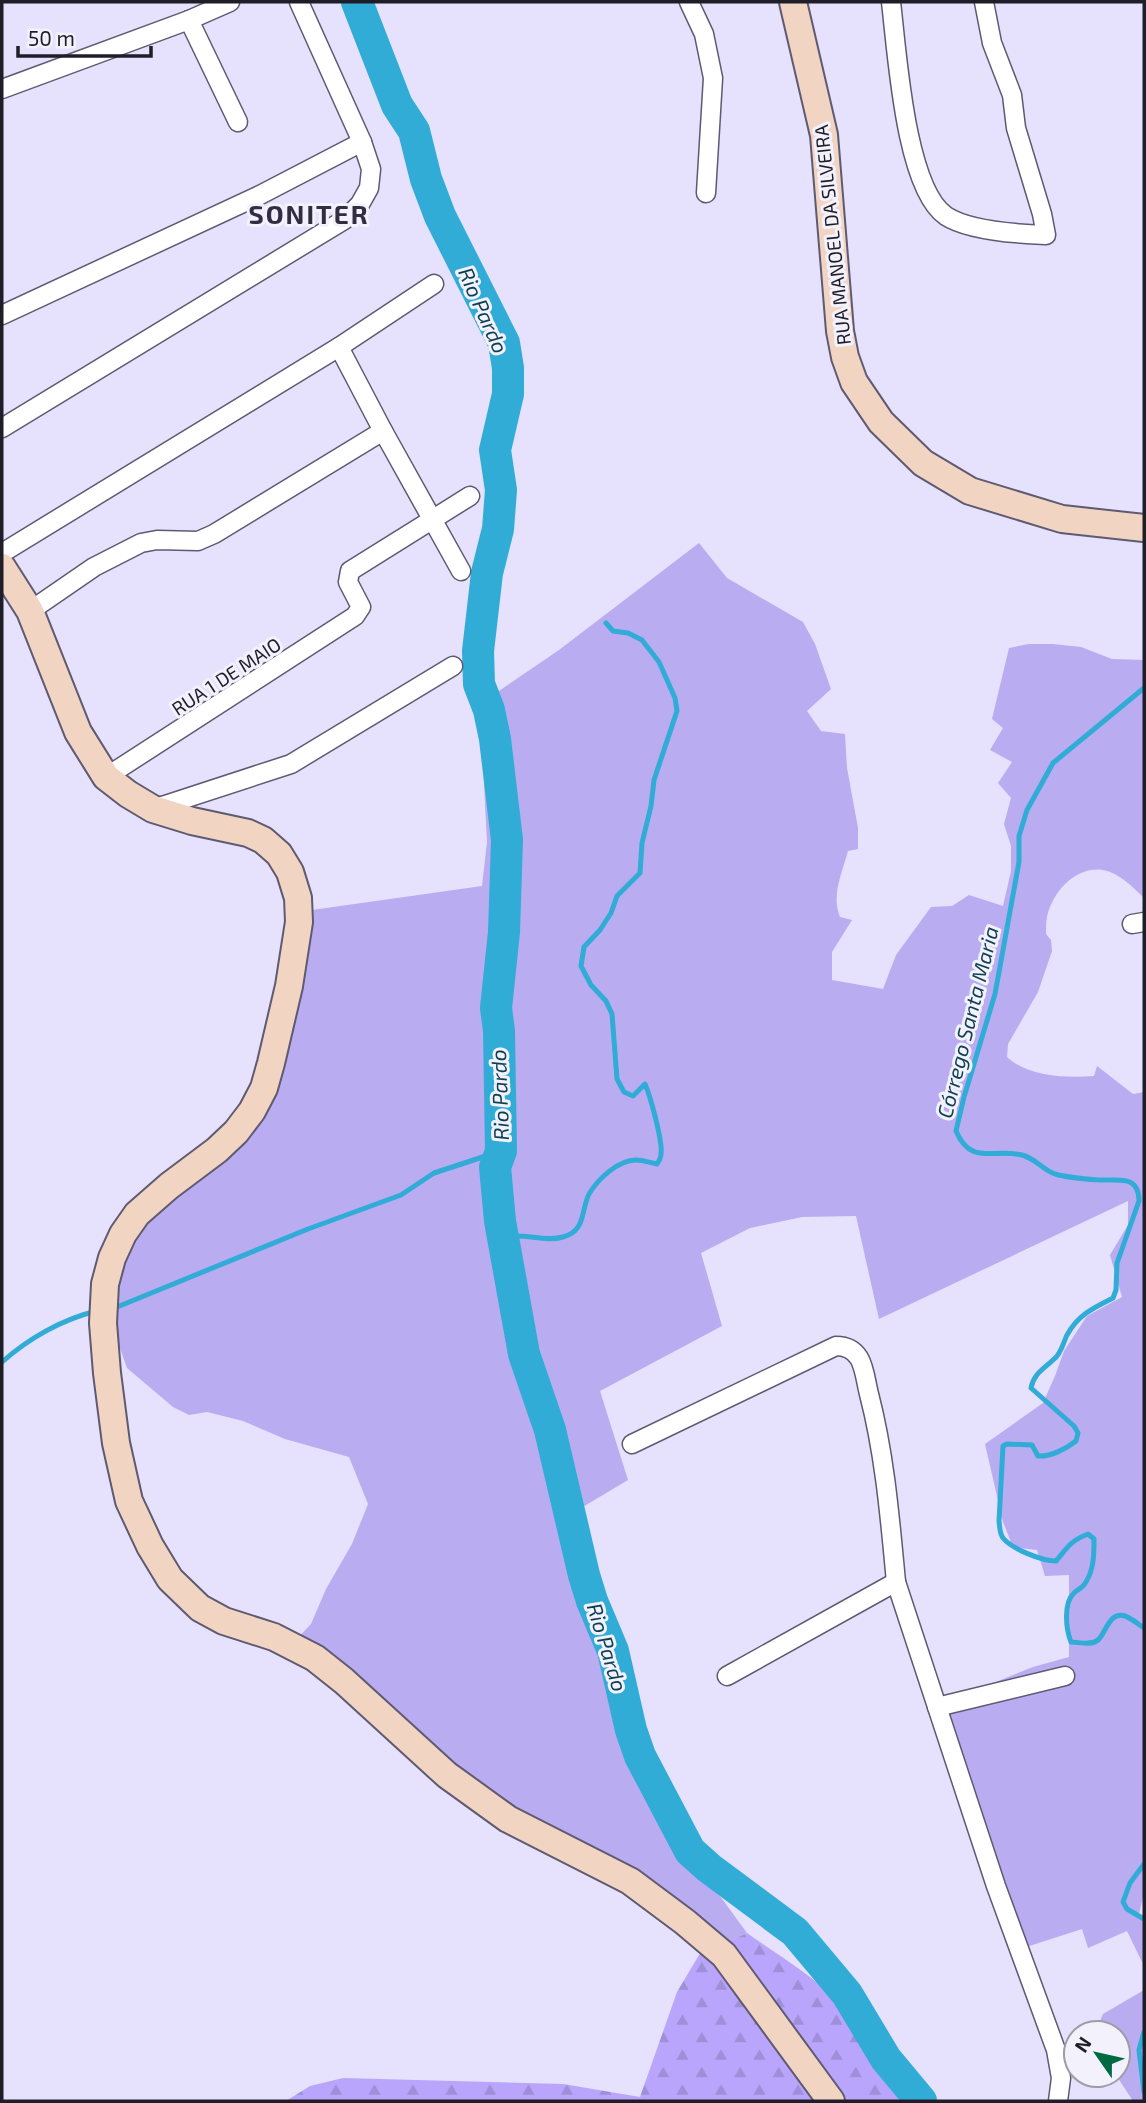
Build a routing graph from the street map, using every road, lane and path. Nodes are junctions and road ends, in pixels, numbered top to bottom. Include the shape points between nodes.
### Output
1 (230, 2) edge
2 (299, 2) edge
3 (689, 2) edge
4 (793, 2) edge
5 (891, 2) edge
6 (984, 2) edge
7 (189, 20) junction
8 (2, 89) edge
9 (239, 122) dead end
10 (362, 142) junction
11 (706, 192) dead end
12 (433, 285) dead end
13 (2, 315) edge
14 (339, 347) junction
15 (2, 428) edge
16 (383, 431) junction
17 (470, 496) dead end
18 (432, 521) junction
19 (1144, 528) edge
20 (2, 553) edge
21 (2, 568) edge
22 (461, 571) dead end
23 (30, 611) junction
24 (453, 666) dead end
25 (106, 777) junction
26 (153, 809) junction
27 (632, 1444) dead end
28 (896, 1582) junction
29 (727, 1676) dead end
30 (1065, 1676) dead end
31 (937, 1707) junction
32 (831, 2101) edge
33 (1058, 2101) edge

1 - 7 street
2 - 10 street
3 - 11 street via 704,34 713,78
4 - 19 street, RUA MANOEL DA SILVEIRA via 824,135 842,344 854,382 881,422 923,463 970,491 1062,519
5 - 6 street via 908,135 937,208 949,218 982,227 1046,235 1016,128 1013,95 992,43
7 - 8 street
7 - 9 street
10 - 13 street via 260,195
10 - 15 street via 371,169 369,188 344,220
12 - 14 street
14 - 16 street
14 - 20 street
16 - 18 street
16 - 23 street via 214,534 198,541 141,543 94,567
17 - 18 street
18 - 22 street
18 - 25 street, RUA 1 DE MAIO via 350,571 347,579 360,603 355,616
21 - 23 street
23 - 25 street via 78,733
24 - 26 street via 290,764
25 - 26 street
26 - 32 street via 263,840 290,872 299,922 271,1063 252,1111 217,1150 137,1214 111,1258 103,1323 116,1443 130,1501 150,1546 170,1579 200,1608 315,1658 447,1775 508,1819 630,1881 685,1922 724,1955
27 - 28 street via 844,1346 859,1359 872,1406 885,1474
28 - 29 street
28 - 31 street
30 - 31 street
31 - 33 street via 1056,2050 1061,2077

